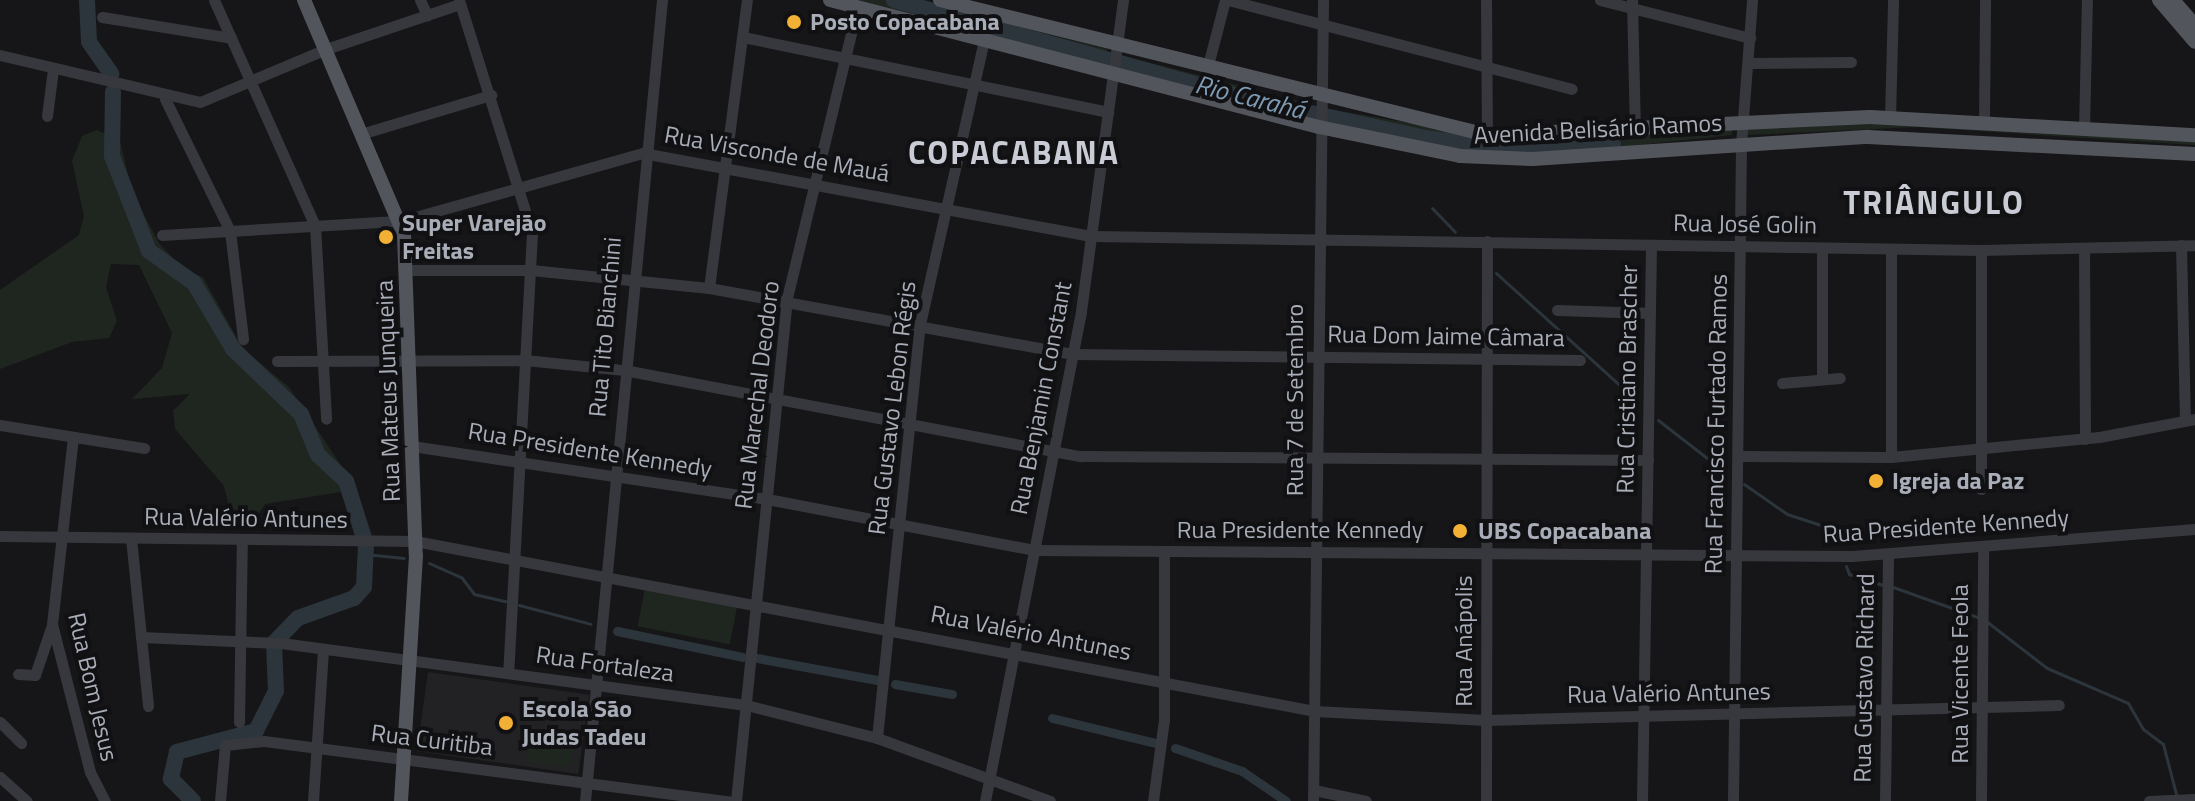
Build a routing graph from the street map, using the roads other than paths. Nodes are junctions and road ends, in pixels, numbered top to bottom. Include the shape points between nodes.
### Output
1 (214, 0) edge
2 (304, 0) edge
3 (420, 0) edge
4 (662, 0) edge
5 (747, 0) edge
6 (830, 0) edge
7 (940, 0) edge
8 (1123, 0) edge
9 (1226, 0) edge
10 (1323, 0) edge
11 (1486, 0) edge
12 (1600, 0) edge
13 (1752, 0) edge
14 (1893, 0) edge
15 (1985, 0) edge
16 (2087, 0) edge
17 (2159, 0) edge
18 (2173, 0) edge
19 (459, 2) edge
20 (858, 3) edge
21 (1632, 4) edge
22 (427, 15) junction
23 (102, 17) dead end
24 (1322, 24) junction
25 (2195, 25) edge
26 (743, 37) junction
27 (231, 38) junction
28 (1750, 38) junction
29 (984, 41) junction
30 (2195, 42) edge
31 (326, 49) junction
32 (1116, 50) junction
33 (0, 55) edge
34 (845, 58) junction
35 (1851, 62) dead end
36 (1749, 63) junction
37 (1487, 67) junction
38 (53, 69) junction
39 (1207, 69) junction
40 (1113, 72) junction
41 (251, 84) junction
42 (974, 84) junction
43 (1572, 89) dead end
44 (491, 95) junction
45 (165, 99) junction
46 (1108, 112) junction
47 (1319, 114) junction
48 (47, 116) dead end
49 (1890, 118) junction
50 (1747, 121) junction
51 (1984, 122) junction
52 (1635, 128) junction
53 (2084, 129) junction
54 (364, 133) junction
55 (1487, 135) junction
56 (2195, 135) edge
57 (1741, 144) junction
58 (643, 153) junction
59 (2195, 154) edge
60 (728, 167) junction
61 (815, 182) junction
62 (522, 187) junction
63 (946, 208) junction
64 (401, 221) junction
65 (315, 226) junction
66 (230, 231) junction
67 (162, 235) dead end
68 (1092, 236) junction
69 (1318, 239) junction
70 (1487, 241) junction
71 (1651, 245) junction
72 (2181, 245) junction
73 (2195, 245) edge
74 (1740, 247) junction
75 (1822, 248) junction
76 (1891, 249) junction
77 (2084, 249) junction
78 (1981, 250) junction
79 (406, 270) junction
80 (531, 270) junction
81 (632, 279) junction
82 (709, 288) junction
83 (787, 298) junction
84 (1557, 310) dead end
85 (1650, 313) junction
86 (920, 324) junction
87 (243, 339) dead end
88 (1073, 354) junction
89 (1317, 356) junction
90 (1487, 357) junction
91 (408, 359) junction
92 (323, 360) junction
93 (525, 360) junction
94 (1580, 360) dead end
95 (277, 361) dead end
96 (624, 370) junction
97 (1840, 378) dead end
98 (1822, 379) junction
99 (1782, 383) dead end
100 (777, 397) junction
101 (326, 419) dead end
102 (2190, 420) edge
103 (910, 422) junction
104 (0, 425) edge
105 (73, 437) junction
106 (2085, 439) junction
107 (412, 446) junction
108 (144, 448) dead end
109 (1981, 448) junction
110 (1053, 452) junction
111 (1738, 456) junction
112 (1891, 457) junction
113 (1317, 458) junction
114 (1486, 459) junction
115 (1648, 460) junction
116 (520, 462) junction
117 (614, 476) junction
118 (1981, 489) dead end
119 (767, 499) junction
120 (899, 524) junction
121 (2195, 529) edge
122 (0, 536) edge
123 (59, 537) junction
124 (131, 538) junction
125 (242, 540) junction
126 (415, 541) junction
127 (1983, 547) junction
128 (1034, 550) junction
129 (1164, 551) junction
130 (1316, 552) junction
131 (1486, 554) junction
132 (1646, 555) junction
133 (1888, 555) junction
134 (1737, 556) junction
135 (514, 558) junction
136 (605, 574) junction
137 (756, 601) junction
138 (52, 624) junction
139 (888, 627) junction
140 (141, 637) junction
141 (241, 641) junction
142 (323, 649) junction
143 (1014, 652) junction
144 (410, 660) junction
145 (508, 673) junction
146 (18, 674) dead end
147 (1165, 681) junction
148 (595, 685) junction
149 (746, 705) junction
150 (2059, 705) dead end
151 (148, 706) dead end
152 (1981, 707) junction
153 (1887, 710) junction
154 (1315, 711) junction
155 (1735, 713) junction
156 (1644, 716) junction
157 (1486, 720) junction
158 (0, 722) edge
159 (239, 722) dead end
160 (877, 738) junction
161 (21, 743) dead end
162 (316, 747) junction
163 (404, 759) junction
164 (0, 777) edge
165 (989, 781) junction
166 (587, 782) junction
167 (1313, 796) edge
168 (2195, 799) edge
169 (27, 801) edge
170 (105, 801) edge
171 (220, 801) edge
172 (313, 801) edge
173 (401, 801) edge
174 (585, 801) edge
175 (729, 801) edge
176 (736, 801) edge
177 (985, 801) edge
178 (1050, 801) edge
179 (1153, 801) edge
180 (1366, 801) edge
181 (1486, 801) edge
182 (1642, 801) edge
183 (1733, 801) edge
184 (1885, 801) edge
185 (1981, 801) edge
186 (2151, 801) edge

1 - 27 street
2 - 31 main road, Rua Mateus Junqueira
3 - 22 street
4 - 58 street, Rua Tito Bianchini
5 - 26 street
6 - 20 main road, Avenida Belisário Ramos
7 - 32 main road, Avenida Belisário Ramos
8 - 32 street, Rua Benjamin Constant
9 - 24 street
9 - 39 street
10 - 24 street, Rua 7 de Setembro
11 - 37 street
12 - 21 street
13 - 28 street, Rua Francisco Furtado Ramos
14 - 49 street
15 - 51 street
16 - 53 street
17 - 30 main road
18 - 25 main road
19 - 22 street
19 - 44 street
20 - 29 main road, Avenida Belisário Ramos
20 - 34 street, Rua Marechal Deodoro
21 - 28 street
21 - 52 street
22 - 31 street
23 - 27 street
24 - 37 street
24 - 47 street, Rua 7 de Setembro
26 - 34 street
26 - 60 street
27 - 41 street
28 - 36 street, Rua Francisco Furtado Ramos
29 - 40 main road, Avenida Belisário Ramos
29 - 42 street, Rua Gustavo Lebon Régis
31 - 41 street
31 - 54 main road, Rua Mateus Junqueira
32 - 39 main road, Avenida Belisário Ramos
32 - 40 street, Rua Benjamin Constant
33 - 38 street
34 - 42 street
34 - 61 street, Rua Marechal Deodoro
35 - 36 street
36 - 50 street, Rua Francisco Furtado Ramos
37 - 43 street
37 - 55 street
38 - 45 street
38 - 48 street
39 - 47 main road, Avenida Belisário Ramos
40 - 46 street, Rua Benjamin Constant
40 - 47 main road, Avenida Belisário Ramos
41 - 45 street via 200,102
41 - 65 street
42 - 46 street
42 - 63 street, Rua Gustavo Lebon Régis
44 - 54 street
44 - 62 street
45 - 66 street
46 - 68 street, Rua Benjamin Constant
47 - 55 main road, Avenida Belisário Ramos
47 - 57 main road, Avenida Belisário Ramos via 1484,159
47 - 69 street, Rua 7 de Setembro
49 - 50 main road, Avenida Belisário Ramos
49 - 51 main road, Avenida Belisário Ramos
50 - 52 main road, Avenida Belisário Ramos
50 - 57 street, Rua Francisco Furtado Ramos
51 - 53 main road, Avenida Belisário Ramos
52 - 55 main road, Avenida Belisário Ramos
53 - 56 main road, Avenida Belisário Ramos
54 - 64 main road, Rua Mateus Junqueira
57 - 59 main road, Avenida Belisário Ramos via 1897,137
57 - 74 street, Rua Francisco Furtado Ramos
58 - 60 street, Rua Visconde de Mauá
58 - 62 street, Rua Visconde de Mauá
58 - 81 street, Rua Tito Bianchini
60 - 61 street, Rua Visconde de Mauá
60 - 82 street
61 - 63 street, Rua Visconde de Mauá
61 - 83 street, Rua Marechal Deodoro
62 - 64 street, Rua Visconde de Mauá
62 - 80 street via 531,219
63 - 68 street, Rua Visconde de Mauá
63 - 86 street, Rua Gustavo Lebon Régis
64 - 65 street, Rua Visconde de Mauá
64 - 79 main road, Rua Mateus Junqueira
65 - 66 street, Rua Visconde de Mauá
65 - 92 street
66 - 67 street, Rua Visconde de Mauá
66 - 87 street
68 - 69 street, Rua Visconde de Mauá
68 - 88 street, Rua Benjamin Constant
69 - 70 street, Rua Visconde de Mauá
69 - 89 street, Rua 7 de Setembro
70 - 71 street, Rua José Golin
70 - 90 street, Rua Anápolis
71 - 74 street, Rua José Golin
71 - 85 street, Rua Cristiano Brascher
72 - 73 street, Rua José Golin
72 - 77 street, Rua José Golin
72 - 102 street
74 - 75 street, Rua José Golin
74 - 111 street, Rua Francisco Furtado Ramos
75 - 76 street, Rua José Golin
75 - 98 street
76 - 78 street, Rua José Golin
76 - 112 street
77 - 78 street, Rua José Golin
77 - 106 street
78 - 109 street
79 - 80 street, Rua Dom Jaime Câmara
79 - 91 main road, Rua Mateus Junqueira
80 - 81 street, Rua Dom Jaime Câmara
80 - 93 street
81 - 82 street, Rua Dom Jaime Câmara
81 - 96 street, Rua Tito Bianchini
82 - 83 street, Rua Dom Jaime Câmara
83 - 86 street, Rua Dom Jaime Câmara
83 - 100 street, Rua Marechal Deodoro
84 - 85 street
85 - 115 street, Rua Cristiano Brascher
86 - 88 street, Rua Dom Jaime Câmara
86 - 103 street, Rua Gustavo Lebon Régis
88 - 89 street, Rua Dom Jaime Câmara
88 - 110 street, Rua Benjamin Constant
89 - 90 street, Rua Dom Jaime Câmara
89 - 113 street, Rua 7 de Setembro
90 - 94 street, Rua Dom Jaime Câmara
90 - 114 street, Rua Anápolis
91 - 92 street
91 - 93 street
91 - 107 main road, Rua Mateus Junqueira
92 - 95 street
92 - 101 street
93 - 96 street
93 - 116 street
96 - 100 street
96 - 117 street, Rua Tito Bianchini
97 - 98 street
98 - 99 street
100 - 103 street
100 - 119 street, Rua Marechal Deodoro
102 - 106 street
103 - 110 street
103 - 120 street, Rua Gustavo Lebon Régis
104 - 105 street
105 - 108 street
105 - 123 street, Rua Bom Jesus
106 - 109 street
107 - 116 street, Rua Presidente Kennedy
107 - 126 main road, Rua Mateus Junqueira
109 - 112 street
109 - 118 street
110 - 113 street
110 - 128 street, Rua Benjamin Constant
111 - 112 street
111 - 134 street, Rua Francisco Furtado Ramos
113 - 114 street
113 - 130 street, Rua 7 de Setembro
114 - 115 street
114 - 131 street, Rua Anápolis
115 - 132 street, Rua Cristiano Brascher
116 - 117 street, Rua Presidente Kennedy
116 - 135 street
117 - 119 street, Rua Presidente Kennedy
117 - 136 street, Rua Tito Bianchini
119 - 120 street, Rua Presidente Kennedy
119 - 137 street, Rua Marechal Deodoro
120 - 128 street, Rua Presidente Kennedy
120 - 139 street, Rua Gustavo Lebon Régis
121 - 127 street, Rua Presidente Kennedy
122 - 123 street, Rua Valério Antunes
123 - 124 street, Rua Valério Antunes
123 - 138 street, Rua Bom Jesus
124 - 125 street, Rua Valério Antunes
124 - 140 street
125 - 126 street, Rua Valério Antunes
125 - 141 street
126 - 135 street, Rua Valério Antunes
126 - 144 main road, Rua Mateus Junqueira
127 - 133 street, Rua Presidente Kennedy
127 - 152 street, Rua Vicente Feola
128 - 129 street, Rua Presidente Kennedy
128 - 143 street, Rua Benjamin Constant
129 - 130 street, Rua Presidente Kennedy
129 - 147 street
130 - 131 street, Rua Presidente Kennedy
130 - 154 street, Rua 7 de Setembro
131 - 132 street, Rua Presidente Kennedy
131 - 157 street, Rua Anápolis
132 - 134 street, Rua Presidente Kennedy
132 - 156 street, Rua Cristiano Brascher
133 - 134 street, Rua Presidente Kennedy
133 - 153 street, Rua Gustavo Richard
134 - 155 street, Rua Francisco Furtado Ramos
135 - 136 street, Rua Valério Antunes
135 - 145 street
136 - 137 street, Rua Valério Antunes
136 - 148 street, Rua Tito Bianchini
137 - 139 street, Rua Valério Antunes
137 - 149 street, Rua Marechal Deodoro
138 - 146 street via 35,675
138 - 170 street, Rua Bom Jesus via 90,772
139 - 143 street, Rua Valério Antunes
139 - 160 street, Rua Gustavo Lebon Régis
140 - 141 street, Rua Fortaleza
140 - 151 street
141 - 142 street, Rua Fortaleza
141 - 159 street
142 - 144 street, Rua Fortaleza
142 - 162 street
143 - 147 street, Rua Valério Antunes
143 - 165 street, Rua Benjamin Constant
144 - 145 street, Rua Fortaleza
144 - 163 main road, Rua Mateus Junqueira
145 - 148 street, Rua Fortaleza
147 - 154 street, Rua Valério Antunes
147 - 179 street
148 - 149 street, Rua Fortaleza
148 - 166 street, Rua Tito Bianchini
149 - 160 street, Rua Fortaleza
149 - 176 street, Rua Marechal Deodoro
150 - 152 street, Rua Valério Antunes
152 - 153 street, Rua Valério Antunes
152 - 185 street, Rua Vicente Feola
153 - 155 street, Rua Valério Antunes
153 - 184 street, Rua Gustavo Richard
154 - 157 street, Rua Valério Antunes
154 - 167 street, Rua 7 de Setembro
155 - 156 street, Rua Valério Antunes
155 - 183 street, Rua Francisco Furtado Ramos
156 - 157 street, Rua Valério Antunes
156 - 182 street, Rua Cristiano Brascher
157 - 181 street, Rua Anápolis
158 - 161 street
160 - 165 street, Rua Fortaleza
162 - 163 street, Rua Curitiba
162 - 171 street, Rua Curitiba via 225,745
162 - 172 street
163 - 166 street, Rua Curitiba
163 - 173 main road, Rua Mateus Junqueira
164 - 169 street
165 - 177 street, Rua Benjamin Constant
165 - 178 street, Rua Fortaleza
166 - 174 street, Rua Tito Bianchini
166 - 175 street, Rua Curitiba
167 - 180 street
168 - 186 street

